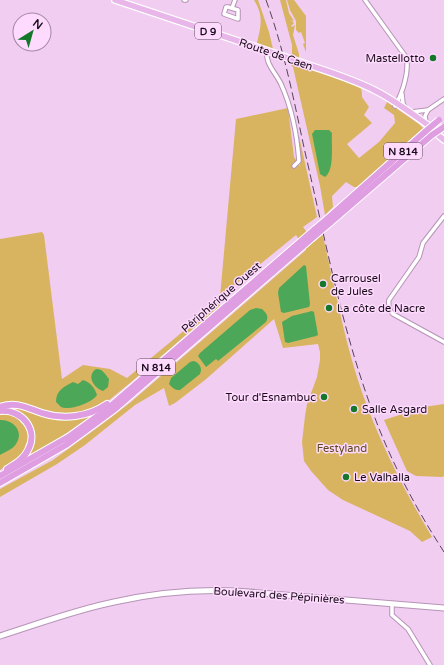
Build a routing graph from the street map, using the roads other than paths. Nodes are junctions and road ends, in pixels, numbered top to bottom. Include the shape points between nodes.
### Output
1 (115, 0) edge
2 (234, 0) edge
3 (365, 0) edge
4 (122, 1) edge
5 (232, 8) junction
6 (267, 51) junction
7 (366, 87) junction
8 (402, 94) junction
9 (389, 99) junction
10 (444, 99) edge
11 (396, 105) junction
12 (427, 110) junction
13 (409, 112) junction
14 (444, 116) edge
15 (444, 127) edge
16 (430, 129) edge
17 (444, 140) edge
18 (294, 166) dead end
19 (444, 216) edge
20 (302, 244) junction
21 (444, 342) edge
22 (142, 378) junction
23 (0, 406) edge
24 (0, 411) edge
25 (0, 473) edge
26 (0, 476) edge
27 (0, 483) edge
28 (392, 604) junction
29 (444, 608) edge
30 (0, 636) edge
31 (430, 665) edge

1 - 4 main road, D 9
2 - 5 street
3 - 8 street via 406,57
4 - 6 main road, Route de Caen / D 9
5 - 5 street via 238,10 238,19 224,14 226,7
6 - 7 main road, Route de Caen / D 9, bridge
6 - 18 street via 267,59 284,90 296,135 299,162
7 - 9 main road, Route de Caen / D 9
7 - 11 main road, Route de Caen / D 9
8 - 9 street
8 - 11 street
8 - 13 street via 404,105
9 - 11 main road, Route de Caen / D 9
10 - 12 street
11 - 13 main road, Route de Caen / D 9
11 - 16 main road, Route de Caen / D 9
12 - 13 street
12 - 16 street via 424,116
12 - 16 street via 422,114
13 - 16 main road, Route de Caen
14 - 16 highway, Périphérique Ouest / N 814, bridge
15 - 16 highway, Périphérique Ouest / N 814, bridge
16 - 17 main road, Route de Caen / D 9
16 - 20 highway, Périphérique Ouest / N 814, bridge
19 - 21 street via 423,243 419,257 388,304 393,314
20 - 22 highway, Périphérique Ouest / N 814
20 - 27 highway, Périphérique Ouest / N 814 via 110,414 66,445
22 - 23 highway via 105,406 81,415 62,417 17,404
22 - 26 highway, Périphérique Ouest / N 814 via 106,410 70,436
24 - 25 highway via 10,411 22,417 29,427 31,438 24,456
28 - 29 main road, Boulevard des Pépinières
28 - 30 main road, Boulevard des Pépinières via 236,590 207,590 114,602 65,614
28 - 31 street via 392,615 408,629

